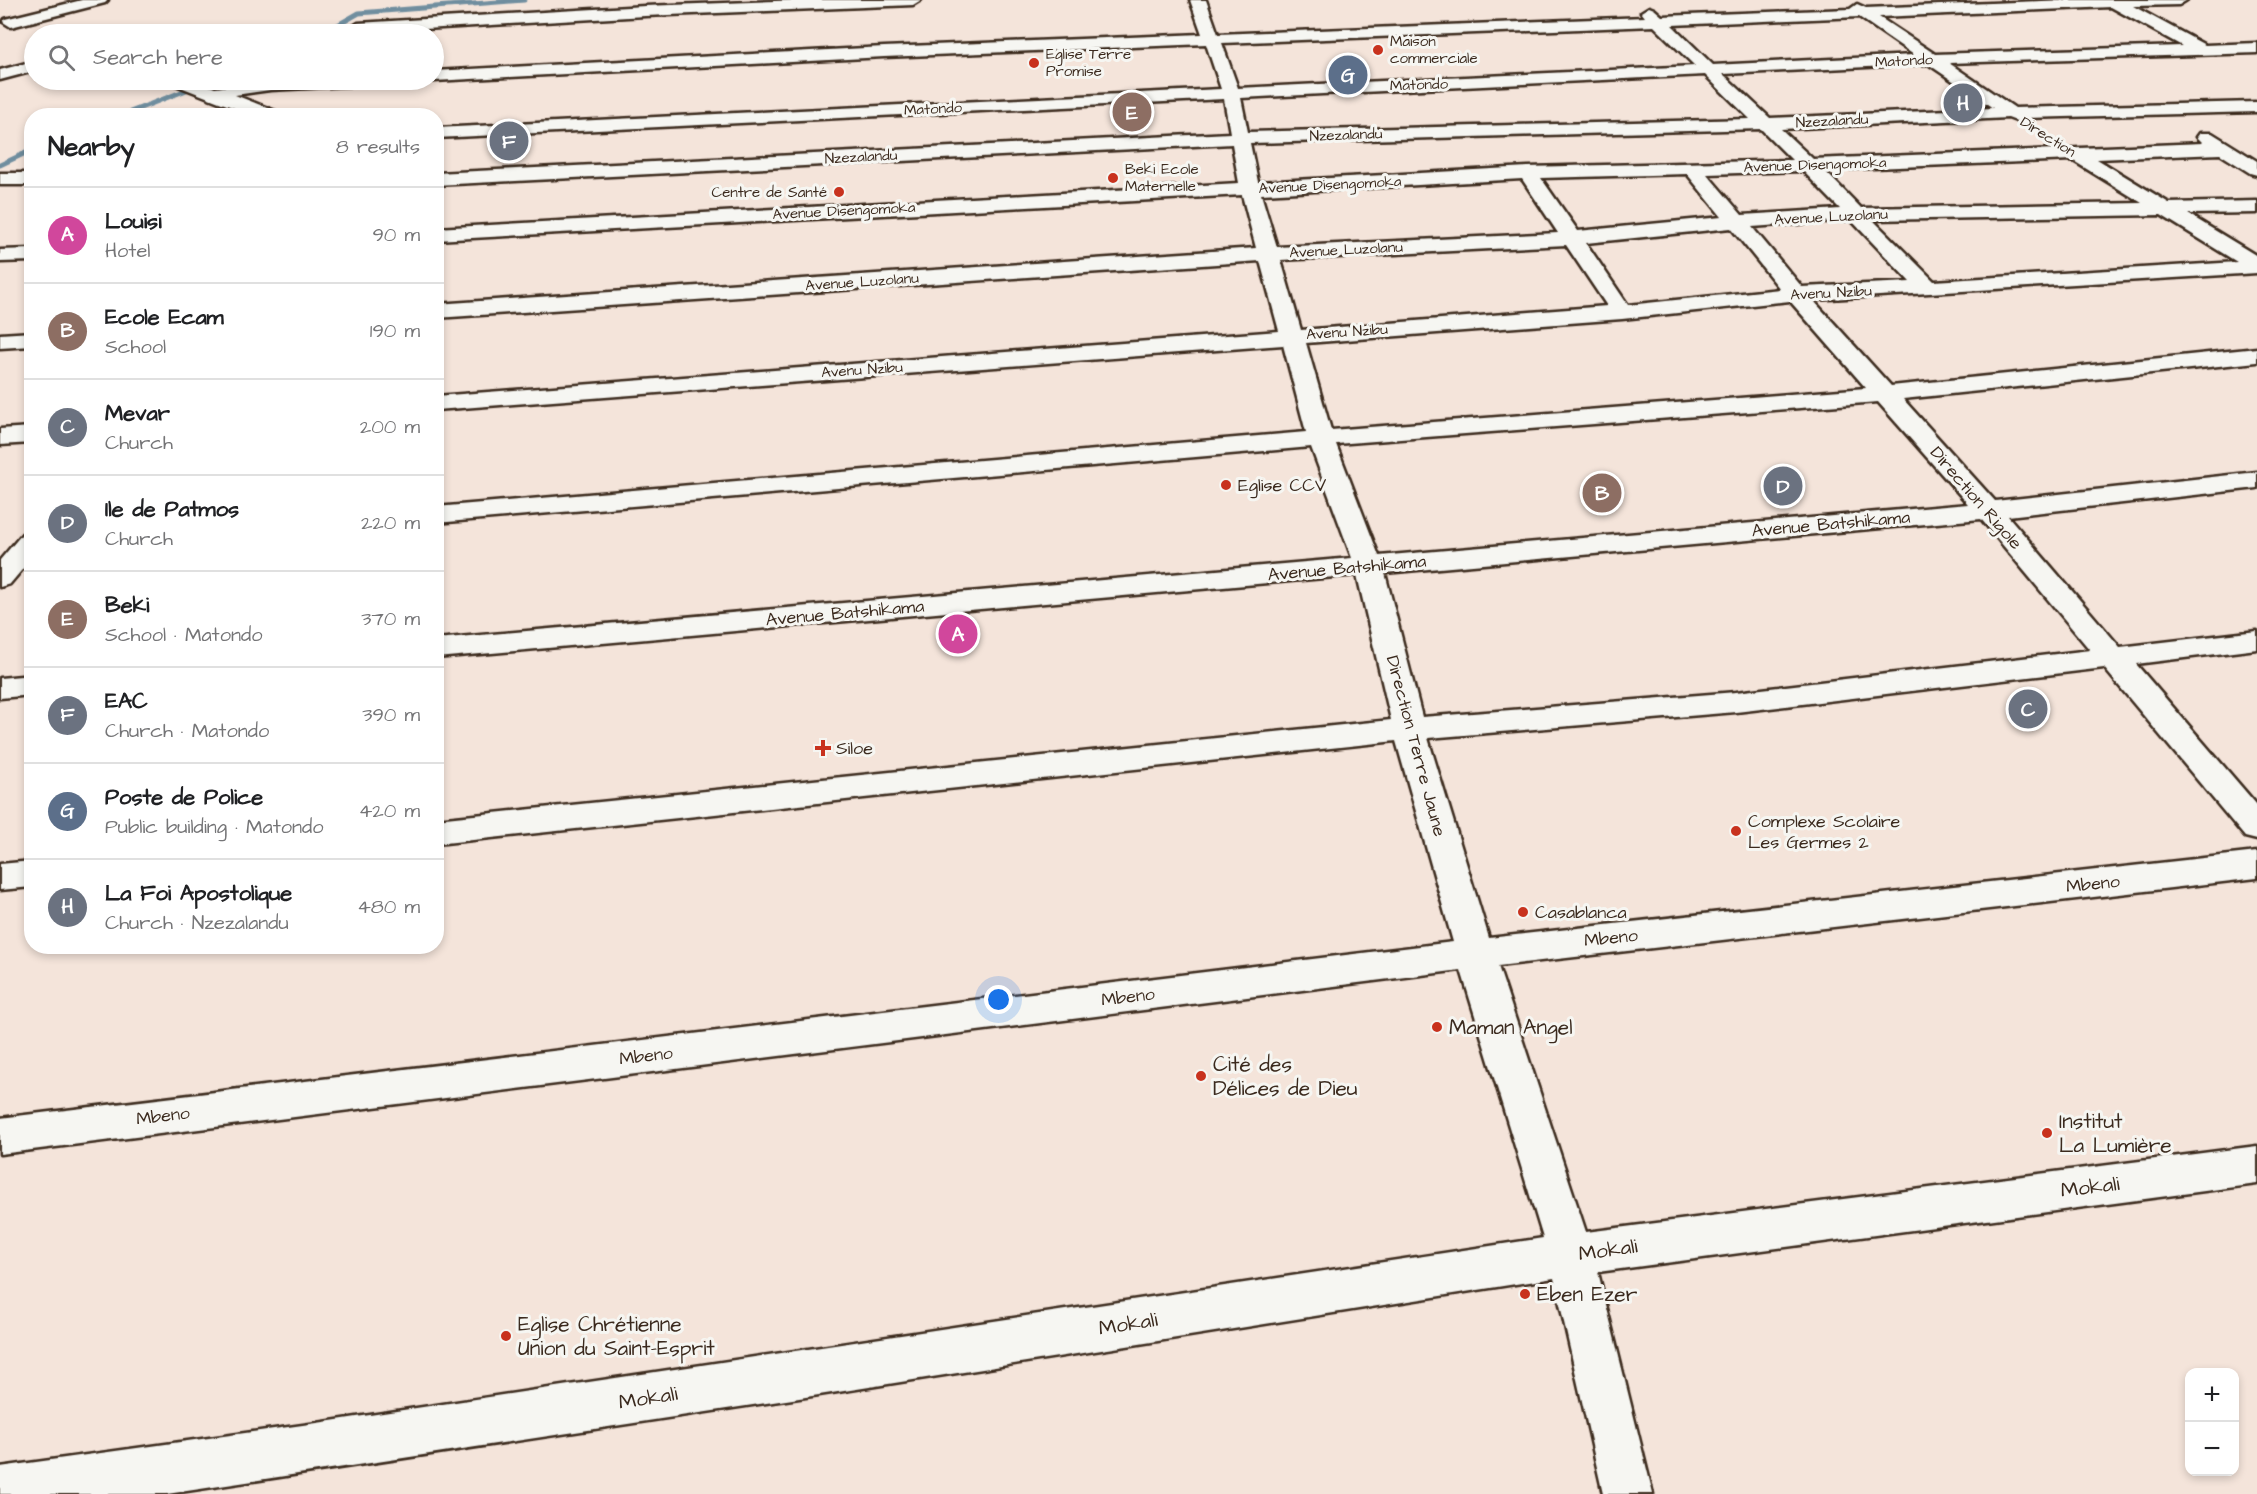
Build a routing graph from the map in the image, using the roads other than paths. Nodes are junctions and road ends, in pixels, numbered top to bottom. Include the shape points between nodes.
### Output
1 (100, 0) edge
2 (914, 0) edge
3 (1198, 0) edge
4 (1636, 0) edge
5 (1845, 0) edge
6 (2179, 0) edge
7 (2111, 1) edge
8 (1863, 13) junction
9 (6, 20) edge
10 (1658, 21) junction
11 (426, 24) edge
12 (24, 27) edge
13 (1211, 39) junction
14 (2257, 48) edge
15 (2202, 50) junction
16 (1930, 59) junction
17 (24, 69) edge
18 (1711, 71) junction
19 (0, 75) edge
20 (444, 75) edge
21 (207, 90) edge
22 (236, 90) edge
23 (1231, 92) junction
24 (216, 93) junction
25 (2257, 107) edge
26 (253, 108) edge
27 (2164, 111) junction
28 (2010, 113) junction
29 (1764, 124) junction
30 (444, 133) edge
31 (1239, 138) junction
32 (2224, 148) junction
33 (2076, 155) junction
34 (1808, 165) junction
35 (2257, 169) edge
36 (1693, 170) junction
37 (1528, 173) junction
38 (24, 178) edge
39 (0, 179) edge
40 (444, 179) edge
41 (1250, 190) junction
42 (2257, 207) edge
43 (2170, 210) junction
44 (1853, 214) junction
45 (1735, 222) junction
46 (444, 234) edge
47 (1572, 238) junction
48 (1268, 254) junction
49 (24, 255) edge
50 (0, 256) edge
51 (2257, 266) edge
52 (1928, 288) junction
53 (1796, 294) junction
54 (444, 310) edge
55 (1622, 312) junction
56 (1292, 336) junction
57 (24, 340) edge
58 (0, 341) edge
59 (2257, 355) edge
60 (1884, 394) junction
61 (444, 402) edge
62 (24, 436) edge
63 (0, 437) edge
64 (1321, 438) junction
65 (2257, 480) edge
66 (1988, 510) junction
67 (444, 514) edge
68 (21, 551) edge
69 (1370, 567) junction
70 (0, 578) edge
71 (2257, 640) edge
72 (444, 648) edge
73 (2111, 656) junction
74 (24, 686) edge
75 (0, 688) edge
76 (1409, 729) junction
77 (2257, 828) edge
78 (444, 831) edge
79 (2257, 865) edge
80 (24, 875) edge
81 (0, 878) edge
82 (1475, 954) junction
83 (0, 1136) edge
84 (2257, 1165) edge
85 (1571, 1255) junction
86 (0, 1492) edge
87 (1628, 1494) edge

1 - 9 street
2 - 11 street
3 - 13 street, Direction Terre Jaune
4 - 10 street
5 - 8 street, Direction
6 - 7 street
7 - 8 street
7 - 15 street
8 - 10 street
8 - 16 street, Direction
9 - 12 street
10 - 13 street
10 - 18 street
13 - 20 street
13 - 23 street, Direction Terre Jaune
14 - 15 street, Matondo
15 - 16 street, Matondo
16 - 18 street, Matondo
16 - 28 street, Direction
17 - 19 street
18 - 23 street, Matondo
18 - 29 street
21 - 24 street
22 - 24 street
23 - 30 street, Matondo
23 - 31 street, Direction Terre Jaune
24 - 26 street
25 - 27 street, Nzezalandu
27 - 28 street, Nzezalandu
27 - 32 street
28 - 29 street, Nzezalandu
28 - 33 street, Direction
29 - 31 street, Nzezalandu
29 - 34 street
31 - 40 street, Nzezalandu
31 - 41 street, Direction Terre Jaune
32 - 33 street, Avenue Disengomoka
32 - 35 street
33 - 34 street, Avenue Disengomoka
33 - 43 street, Direction
34 - 36 street, Avenue Disengomoka
34 - 44 street
36 - 37 street, Avenue Disengomoka
36 - 45 street, Direction Rigole
37 - 41 street, Avenue Disengomoka
37 - 47 street
38 - 39 street
41 - 46 street, Avenue Disengomoka
41 - 48 street, Direction Terre Jaune
42 - 43 street, Avenue Luzolanu
43 - 44 street, Avenue Luzolanu
43 - 51 street, Direction
44 - 45 street, Avenue Luzolanu
44 - 52 street
45 - 47 street, Avenue Luzolanu
45 - 53 street, Direction Rigole
47 - 48 street, Avenue Luzolanu
47 - 55 street
48 - 54 street, Avenue Luzolanu
48 - 56 street, Direction Terre Jaune
49 - 50 street
51 - 52 street, Avenu Nzibu
52 - 53 street, Avenu Nzibu
53 - 55 street, Avenu Nzibu
53 - 60 street, Direction Rigole
55 - 56 street, Avenu Nzibu
56 - 61 street, Avenu Nzibu
56 - 64 street, Direction Terre Jaune
57 - 58 street
59 - 60 street
60 - 64 street
60 - 66 street, Direction Rigole
62 - 63 street
64 - 67 street
64 - 69 street, Direction Terre Jaune
65 - 66 street, Avenue Batshikama
66 - 69 street, Avenue Batshikama
66 - 73 street, Direction Rigole
68 - 70 street
69 - 72 street, Avenue Batshikama
69 - 76 street, Direction Terre Jaune
71 - 73 street
73 - 76 street via 1736,702
73 - 77 street, Direction Rigole
74 - 75 street
76 - 78 street
76 - 82 street, Direction Terre Jaune
79 - 82 street, Mbeno
80 - 81 street
82 - 83 street, Mbeno
82 - 85 street, Direction Terre Jaune
84 - 85 street, Mokali
85 - 86 street, Mokali via 317,1448
85 - 87 street, Direction Terre Jaune

